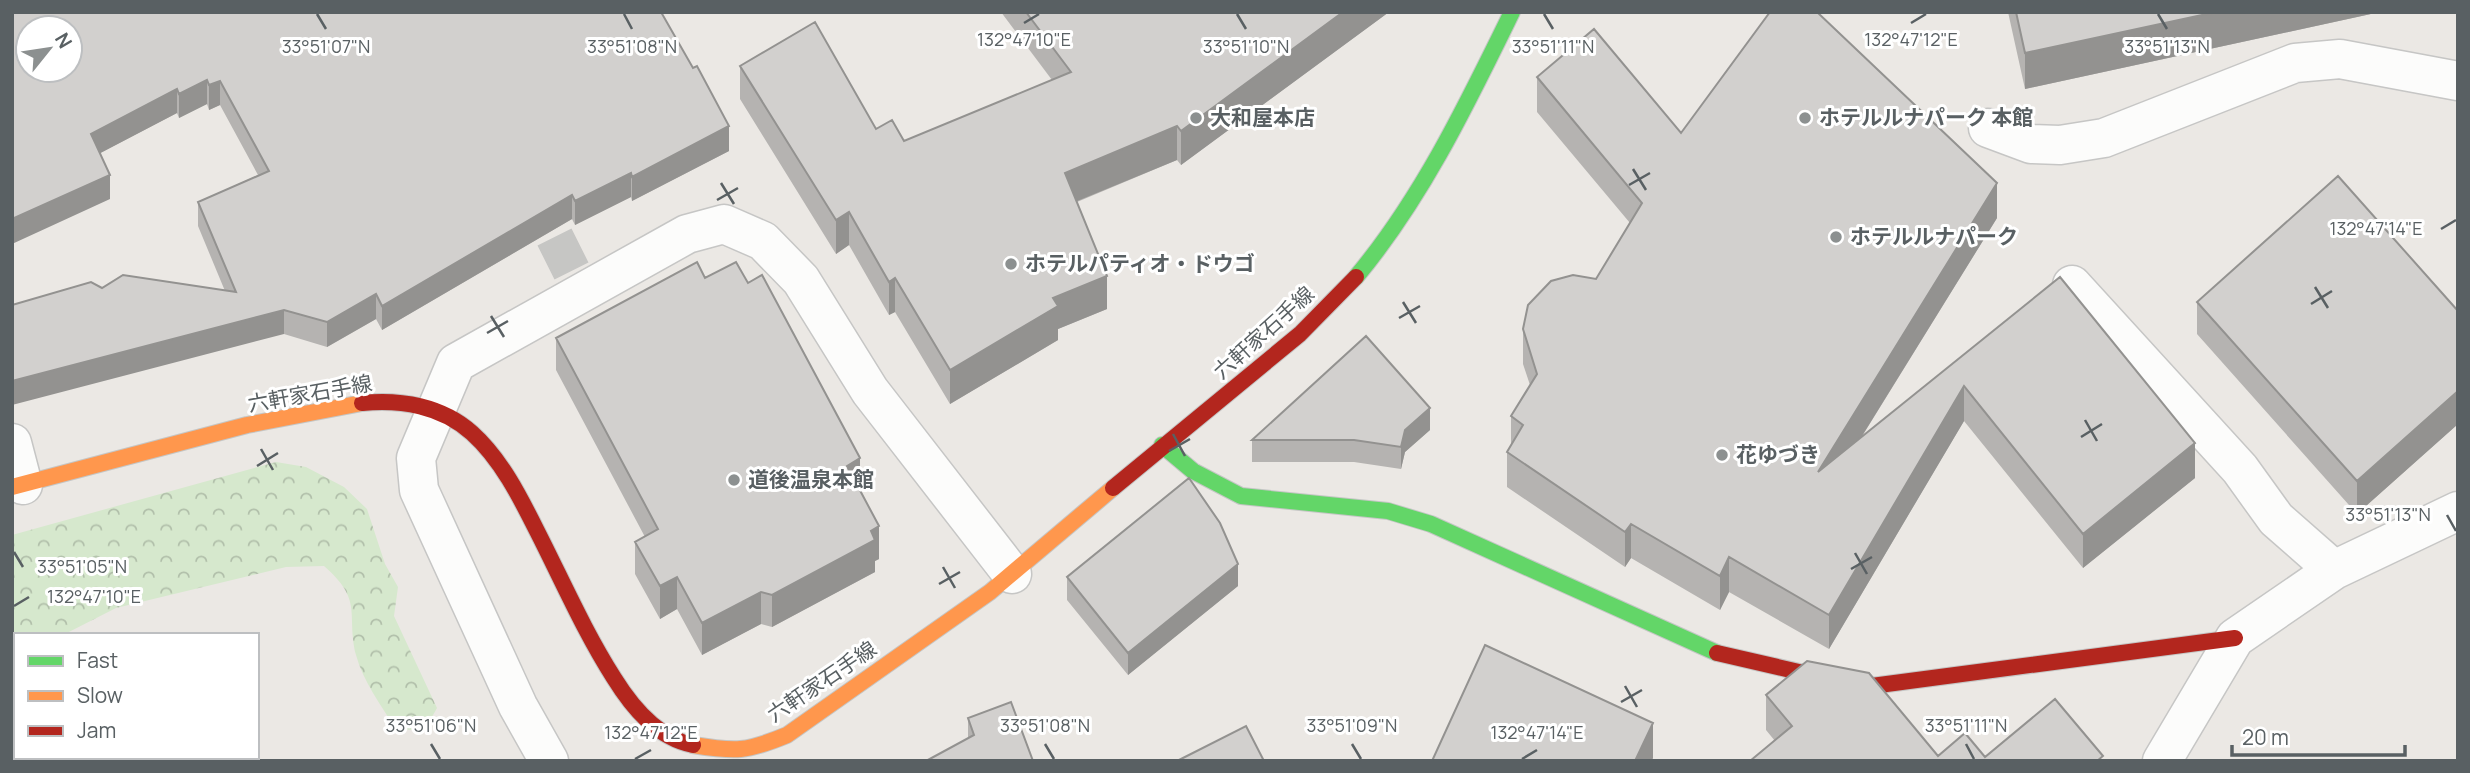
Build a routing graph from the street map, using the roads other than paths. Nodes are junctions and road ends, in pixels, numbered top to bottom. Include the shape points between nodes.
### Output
1 (1513, 12) edge
2 (2458, 81) edge
3 (1988, 128) dead end
4 (2072, 285) dead end
5 (438, 412) junction
6 (12, 443) edge
7 (1162, 445) junction
8 (17, 486) edge
9 (2458, 511) edge
10 (2334, 570) junction
11 (1012, 574) junction
12 (2235, 638) junction
13 (735, 756) edge
14 (548, 761) edge
15 (2162, 761) edge

1 - 7 main road, 六軒家石手線 via 1420,188 1373,257 1266,365
2 - 3 street via 2340,59 2295,63 2104,138 2031,144
4 - 10 street via 2240,469 2276,519
5 - 8 main road, 六軒家石手線 via 405,402 365,403 247,425
5 - 11 street via 456,363 687,234 724,224 763,240 802,280 870,391
5 - 13 main road, 六軒家石手線 via 471,432 493,456 630,704 653,726 688,744
5 - 14 street via 416,458 419,490
6 - 8 street
7 - 11 main road, 六軒家石手線
7 - 12 main road via 1194,471 1241,496 1365,508 1431,524 1711,652 1864,687
9 - 10 street
10 - 12 street
11 - 13 main road, 六軒家石手線 via 787,735
12 - 15 street

